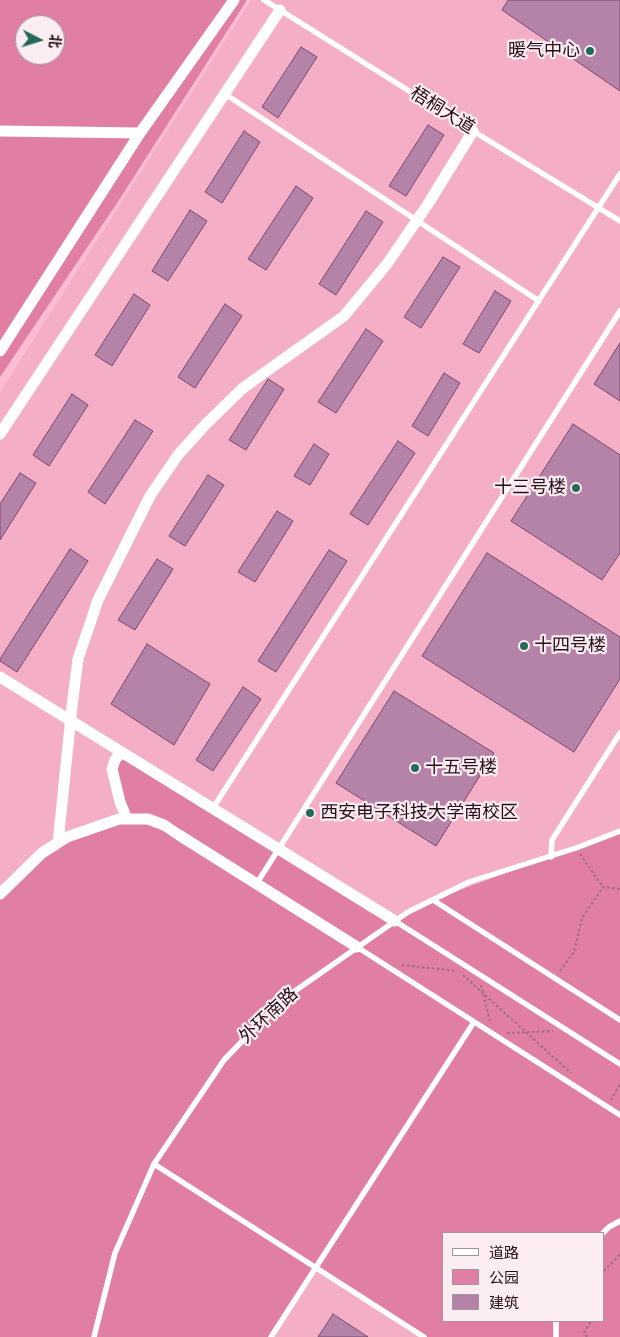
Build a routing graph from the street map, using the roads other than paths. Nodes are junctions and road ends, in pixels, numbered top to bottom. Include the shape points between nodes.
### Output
1 (234, 0) edge
2 (264, 0) edge
3 (280, 10) junction
4 (225, 94) junction
5 (0, 131) edge
6 (473, 131) junction
7 (140, 133) junction
8 (620, 174) edge
9 (599, 208) junction
10 (416, 221) junction
11 (620, 221) edge
12 (539, 301) junction
13 (620, 311) edge
14 (0, 351) edge
15 (0, 434) edge
16 (0, 677) edge
17 (71, 721) junction
18 (620, 733) edge
19 (121, 752) junction
20 (213, 808) junction
21 (127, 819) junction
22 (620, 831) edge
23 (58, 843) junction
24 (279, 850) junction
25 (551, 856) junction
26 (257, 883) junction
27 (0, 894) edge
28 (433, 900) junction
29 (395, 921) junction
30 (357, 947) junction
31 (620, 1020) edge
32 (474, 1022) junction
33 (620, 1064) edge
34 (620, 1115) edge
35 (154, 1164) junction
36 (620, 1221) edge
37 (604, 1232) edge
38 (317, 1268) junction
39 (556, 1322) edge
40 (94, 1337) edge
41 (271, 1337) edge
42 (424, 1337) edge
43 (556, 1337) edge

1 - 7 street
2 - 3 lane, 梧桐大道
3 - 4 street
3 - 6 lane, 梧桐大道
4 - 10 lane
4 - 15 street
5 - 7 street
6 - 9 lane, 梧桐大道
6 - 10 street
7 - 14 street
8 - 9 lane
9 - 11 lane, 梧桐大道
9 - 12 lane
10 - 12 lane
10 - 17 street via 344,316 243,388 178,455 150,496 98,600 78,659
12 - 20 lane
13 - 24 lane
16 - 17 street
17 - 19 street
17 - 23 street
18 - 25 lane via 552,840
19 - 20 street
19 - 21 street via 112,768
20 - 24 street
21 - 23 street via 94,827
21 - 26 street via 148,819 164,825
22 - 25 lane, 外环南路
23 - 27 street via 42,853
24 - 26 lane
24 - 29 street
25 - 28 lane, 外环南路 via 469,882
26 - 30 street
28 - 29 lane, 外环南路
28 - 31 lane
29 - 30 lane, 外环南路
29 - 33 lane
30 - 32 lane
30 - 35 lane, 外环南路 via 282,1000 224,1060
32 - 34 lane
32 - 38 lane
35 - 38 lane
35 - 40 lane, 外环南路 via 115,1253
36 - 37 lane
38 - 41 lane
38 - 42 lane
39 - 43 lane

